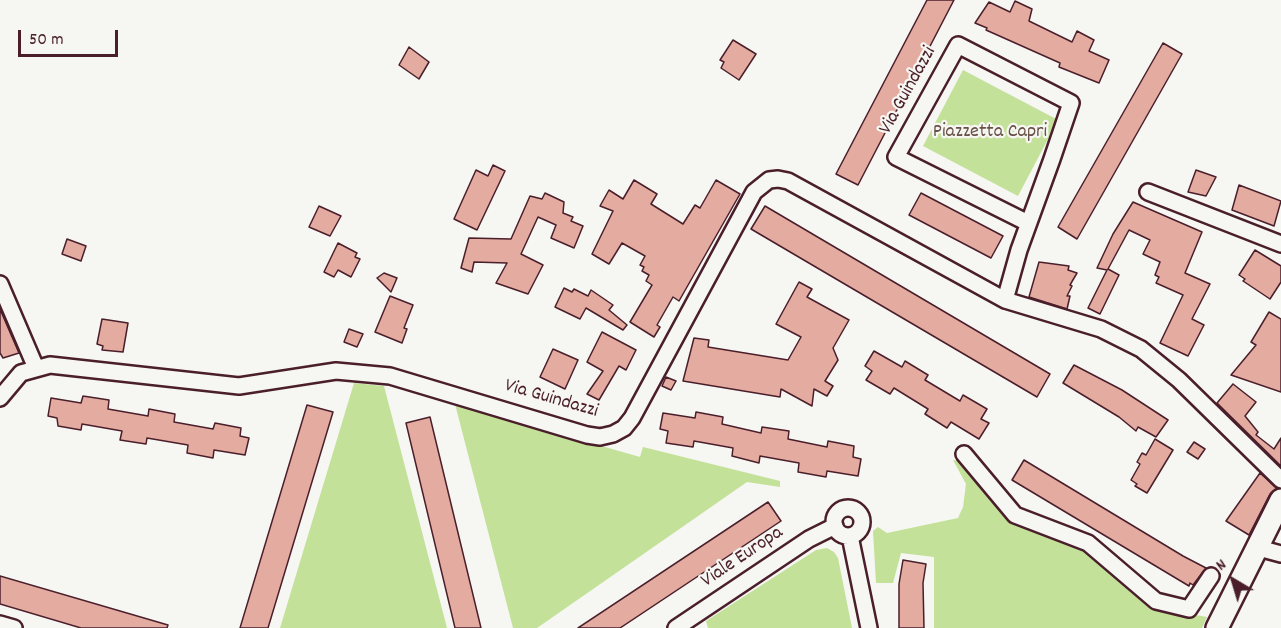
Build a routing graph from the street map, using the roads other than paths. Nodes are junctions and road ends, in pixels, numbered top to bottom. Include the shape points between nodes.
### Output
1 (1148, 192) dead end
2 (1028, 223) junction
3 (1281, 244) edge
4 (0, 284) edge
5 (1005, 300) junction
6 (36, 368) junction
7 (0, 398) edge
8 (964, 454) dead end
9 (1281, 480) edge
10 (1281, 500) edge
11 (835, 526) junction
12 (850, 536) junction
13 (1256, 547) junction
14 (1281, 554) edge
15 (1211, 576) dead end
16 (0, 624) edge
17 (14, 628) edge
18 (676, 628) edge
19 (869, 628) edge
20 (1217, 628) edge

1 - 3 street
2 - 2 street, Via Guindazzi via 1071,103 958,45 896,157
2 - 5 street, Via Guindazzi
4 - 6 street
5 - 6 street, Via Guindazzi via 778,179 769,180 754,192 632,418 613,434 587,435 390,376 336,371 239,386 50,365
5 - 9 street, Via Guindazzi via 1101,329 1140,349 1179,380
6 - 7 street, Via Guindazzi via 21,372
8 - 15 street via 1015,516 1088,543 1156,601 1189,609
10 - 13 main road
11 - 12 street via 841,534
11 - 12 street via 840,511 855,510 862,517 862,527
11 - 18 street, Viale Europa via 809,539
12 - 19 street
13 - 14 street
13 - 20 main road
16 - 17 street

